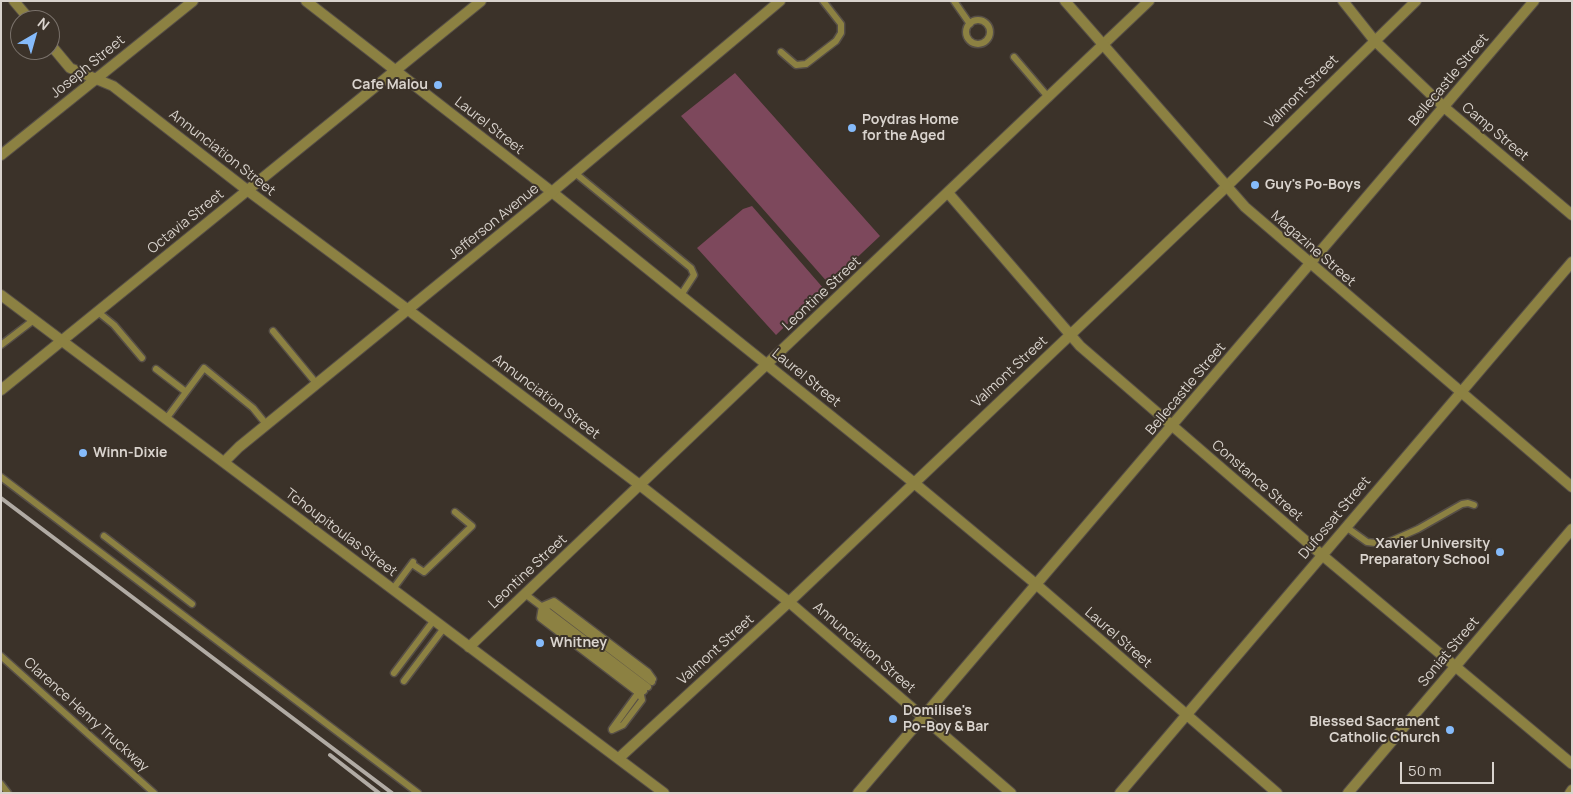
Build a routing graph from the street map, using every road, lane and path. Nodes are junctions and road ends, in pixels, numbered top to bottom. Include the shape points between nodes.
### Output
1 (193, 1) edge
2 (306, 1) edge
3 (481, 1) edge
4 (780, 1) edge
5 (823, 1) edge
6 (954, 1) edge
7 (1065, 1) edge
8 (1149, 1) edge
9 (1343, 1) edge
10 (1416, 1) edge
11 (1534, 1) edge
12 (970, 24) dead end
13 (1374, 40) junction
14 (1104, 45) junction
15 (781, 52) dead end
16 (60, 56) edge
17 (1014, 57) dead end
18 (394, 71) junction
19 (96, 78) junction
20 (1048, 98) junction
21 (1444, 107) junction
22 (1, 155) edge
23 (575, 173) junction
24 (1226, 187) junction
25 (247, 190) junction
26 (552, 192) junction
27 (949, 194) junction
28 (1572, 215) edge
29 (1572, 262) edge
30 (1310, 265) junction
31 (1, 294) edge
32 (681, 295) junction
33 (408, 309) junction
34 (98, 312) junction
35 (34, 320) junction
36 (273, 331) dead end
37 (1069, 334) junction
38 (63, 341) junction
39 (1, 345) edge
40 (142, 358) dead end
41 (767, 364) junction
42 (156, 369) dead end
43 (316, 383) junction
44 (1, 390) edge
45 (186, 392) junction
46 (1460, 393) junction
47 (166, 418) junction
48 (266, 424) junction
49 (1172, 426) junction
50 (224, 462) junction
51 (1, 477) edge
52 (913, 482) junction
53 (641, 486) junction
54 (1572, 487) edge
55 (1474, 505) dead end
56 (455, 512) dead end
57 (1346, 527) junction
58 (1572, 529) edge
59 (104, 536) dead end
60 (1322, 555) junction
61 (1037, 586) junction
62 (393, 589) junction
63 (526, 594) junction
64 (789, 602) junction
65 (192, 604) dead end
66 (542, 606) junction
67 (434, 620) junction
68 (444, 628) junction
69 (469, 646) junction
70 (1, 656) edge
71 (1455, 666) junction
72 (394, 673) dead end
73 (404, 681) dead end
74 (648, 687) junction
75 (1186, 715) junction
76 (923, 717) junction
77 (612, 730) dead end
78 (619, 758) junction
79 (1572, 764) edge
80 (1, 784) edge
81 (8, 793) edge
82 (154, 793) edge
83 (418, 793) edge
84 (664, 793) edge
85 (858, 793) edge
86 (1011, 793) edge
87 (1120, 793) edge
88 (1277, 793) edge
89 (1348, 793) edge

1 - 19 street, Joseph Street
2 - 18 street, Laurel Street
3 - 18 street, Octavia Street
4 - 23 street, Jefferson Avenue
5 - 15 lane via 841,24 841,34 836,41 806,64 796,65
6 - 12 lane
7 - 14 street, Magazine Street
8 - 14 street, Leontine Street
9 - 13 street, Camp Street
10 - 13 street, Valmont Street
11 - 21 street, Bellecastle Street
13 - 21 street, Camp Street
13 - 24 street, Valmont Street
14 - 20 street, Leontine Street
14 - 24 street, Magazine Street
16 - 19 street, Annunciation Street via 70,68
17 - 20 lane
18 - 25 street, Octavia Street
18 - 26 street, Laurel Street
19 - 22 street, Joseph Street
19 - 25 street, Annunciation Street via 113,86
20 - 27 street, Leontine Street
21 - 28 street, Camp Street
21 - 30 street, Bellecastle Street
23 - 26 street, Jefferson Avenue
23 - 32 lane via 691,268 694,275
24 - 30 street, Magazine Street
24 - 37 street, Valmont Street
25 - 33 street, Annunciation Street
25 - 34 street, Octavia Street
26 - 32 street, Laurel Street
26 - 33 street, Jefferson Avenue
27 - 37 street, Constance Street
27 - 41 street, Leontine Street
29 - 46 street, Dufossat Street
30 - 46 street, Magazine Street
30 - 49 street, Bellecastle Street
31 - 35 street, Tchoupitoulas Street
32 - 41 street, Laurel Street
33 - 43 street, Jefferson Avenue
33 - 53 street, Annunciation Street
34 - 38 street, Octavia Street
34 - 40 lane via 114,325
35 - 38 street, Tchoupitoulas Street
35 - 39 lane
36 - 43 lane
37 - 49 street, Constance Street
37 - 52 street, Valmont Street
38 - 44 street, Octavia Street
38 - 47 street, Tchoupitoulas Street
41 - 52 street, Laurel Street
41 - 53 street, Leontine Street
42 - 45 lane
43 - 48 street, Jefferson Avenue
45 - 47 lane
45 - 48 lane via 204,368 253,408
46 - 54 street, Magazine Street
46 - 57 street, Dufossat Street
47 - 50 street, Tchoupitoulas Street
48 - 50 street, Jefferson Avenue
49 - 60 street, Constance Street
49 - 61 street, Bellecastle Street
50 - 62 street, Tchoupitoulas Street
51 - 83 lane
52 - 61 street, Laurel Street
52 - 64 street, Valmont Street
53 - 63 street, Leontine Street
53 - 64 street, Annunciation Street
55 - 57 lane via 1462,504 1384,544 1367,542
56 - 62 lane via 472,526 424,572 413,562
57 - 60 street, Dufossat Street
58 - 71 street, Soniat Street
59 - 65 lane
60 - 71 street, Constance Street
60 - 75 street, Dufossat Street
61 - 75 street, Laurel Street
61 - 76 street, Bellecastle Street
62 - 67 street, Tchoupitoulas Street
63 - 66 lane
63 - 69 street, Leontine Street
64 - 76 street, Annunciation Street
64 - 78 street, Valmont Street
66 - 74 lane
66 - 74 lane via 540,618
66 - 74 lane via 554,601 648,672
67 - 68 street, Tchoupitoulas Street
67 - 72 lane
68 - 69 street, Tchoupitoulas Street
68 - 73 lane
69 - 78 street, Tchoupitoulas Street
70 - 82 lane, Clarence Henry Truckway
71 - 79 street, Constance Street
71 - 89 street, Soniat Street
74 - 77 lane via 636,696
75 - 87 street, Dufossat Street
75 - 88 street, Laurel Street
76 - 85 street, Bellecastle Street
76 - 86 street, Annunciation Street
78 - 84 street, Tchoupitoulas Street
80 - 81 lane

